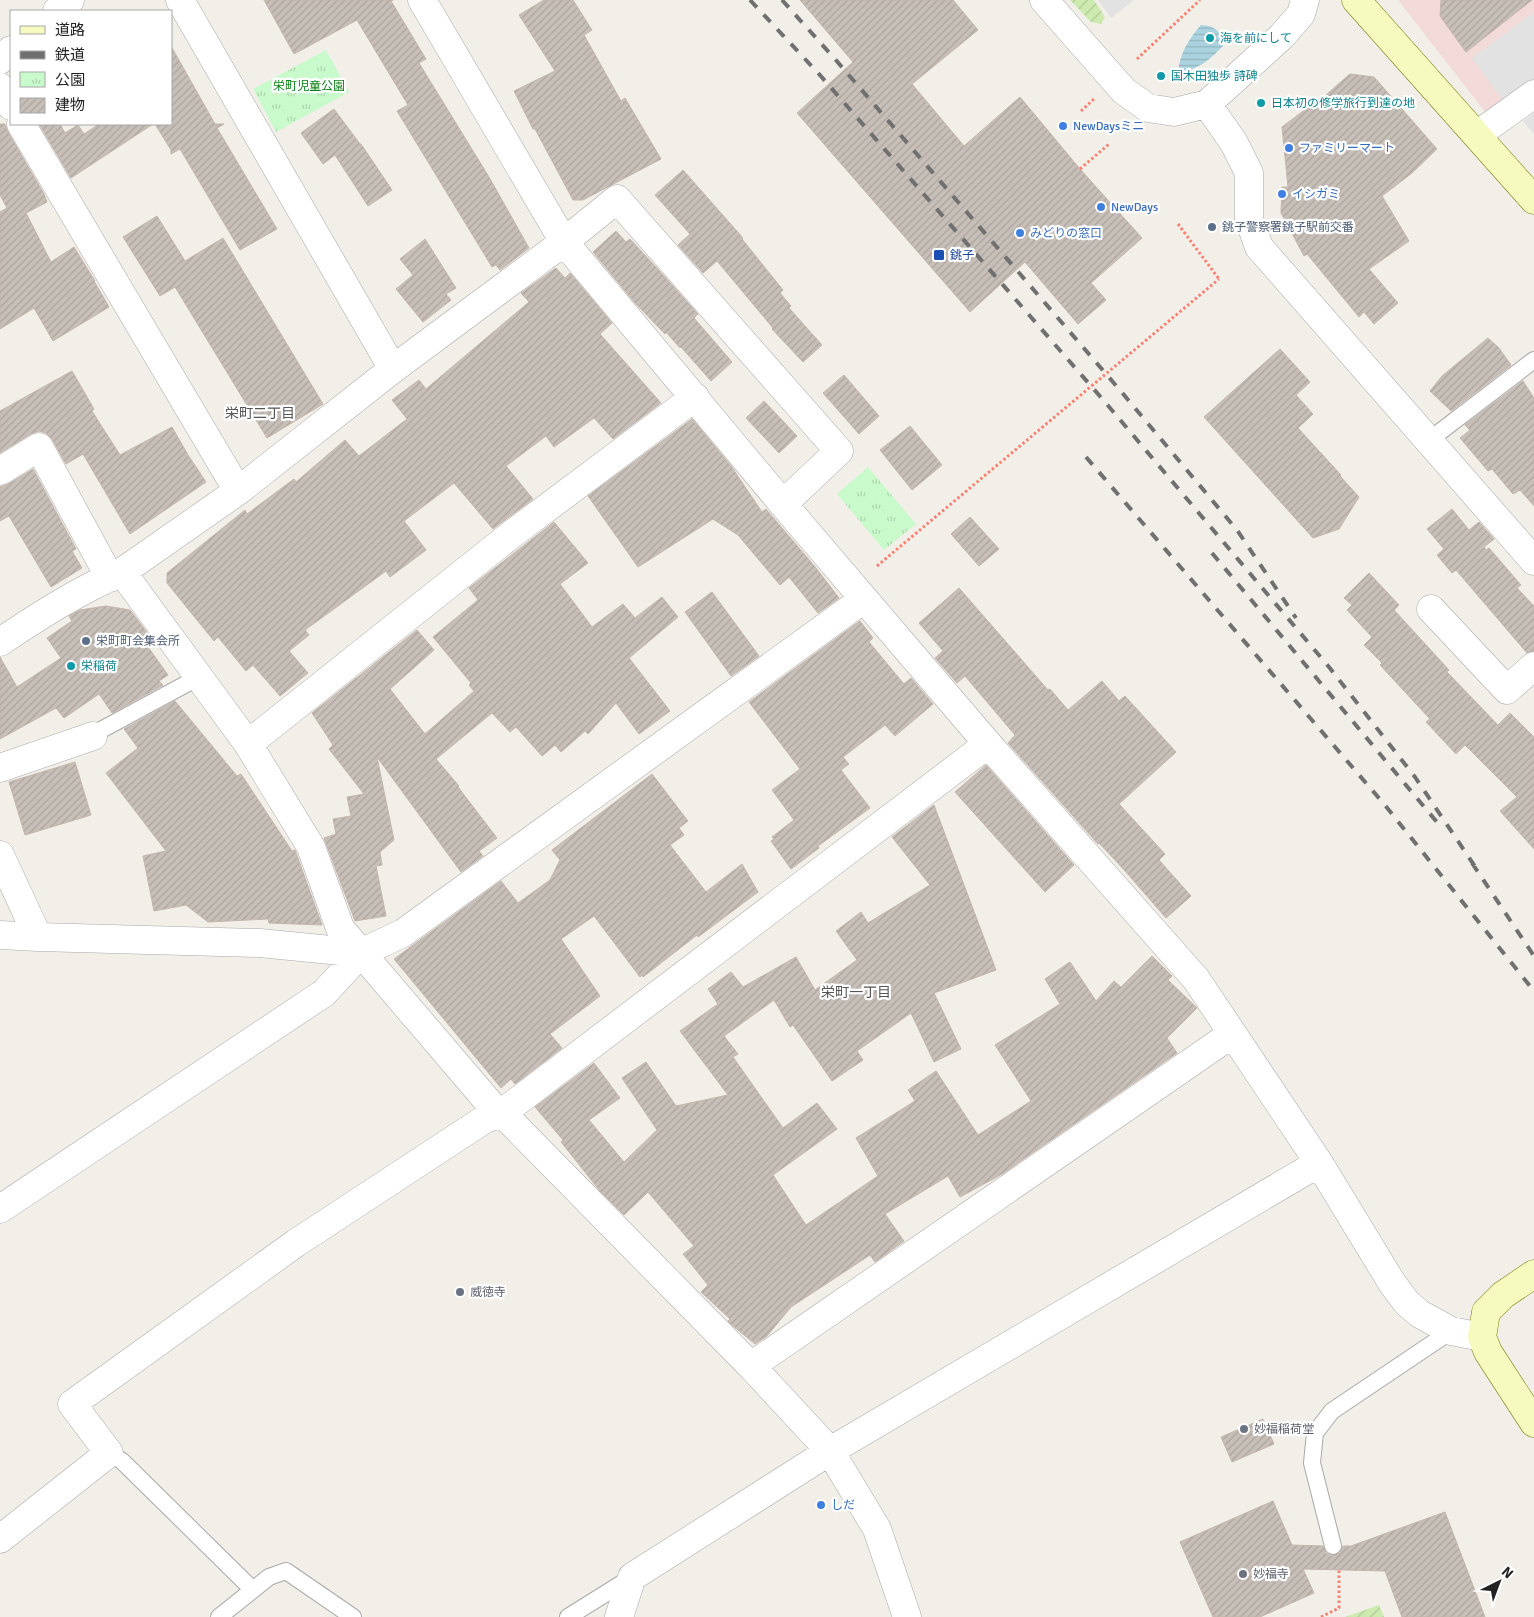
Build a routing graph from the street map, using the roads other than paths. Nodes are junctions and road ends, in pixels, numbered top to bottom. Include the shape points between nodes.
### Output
1 (70, 0) edge
2 (180, 0) edge
3 (422, 0) edge
4 (1044, 0) edge
5 (1305, 0) edge
6 (1356, 0) edge
7 (58, 10) edge
8 (10, 51) edge
9 (0, 60) edge
10 (0, 87) edge
11 (1534, 94) edge
12 (10, 104) edge
13 (1207, 104) junction
14 (23, 125) edge
15 (1477, 135) junction
16 (1534, 200) edge
17 (564, 242) junction
18 (1534, 360) edge
19 (393, 368) junction
20 (695, 397) junction
21 (1428, 441) junction
22 (0, 471) edge
23 (238, 491) junction
24 (783, 504) junction
25 (1534, 561) edge
26 (116, 575) junction
27 (864, 599) junction
28 (1431, 609) dead end
29 (0, 642) edge
30 (1534, 666) edge
31 (199, 678) junction
32 (93, 736) joint
33 (248, 744) junction
34 (988, 744) junction
35 (0, 768) edge
36 (0, 855) edge
37 (0, 935) edge
38 (38, 938) junction
39 (361, 953) junction
40 (1232, 1034) junction
41 (502, 1112) junction
42 (1319, 1163) junction
43 (0, 1209) edge
44 (1534, 1274) edge
45 (1451, 1331) junction
46 (1482, 1337) junction
47 (751, 1366) junction
48 (1534, 1423) edge
49 (830, 1451) junction
50 (109, 1453) junction
51 (0, 1539) edge
52 (1334, 1546) dead end
53 (632, 1577) junction
54 (253, 1590) junction
55 (219, 1617) edge
56 (353, 1617) edge
57 (568, 1617) edge
58 (619, 1617) edge
59 (907, 1617) edge

1 - 7 street
2 - 19 street
3 - 17 street
4 - 13 street via 1114,81 1148,108 1174,112
5 - 13 street via 1301,14 1282,36
6 - 15 street
8 - 9 street
10 - 12 street
11 - 15 street
13 - 21 street via 1234,143 1249,173 1248,219 1259,247
14 - 23 street
15 - 16 street
17 - 19 street
17 - 20 street
17 - 24 street via 617,199 839,451
18 - 21 lane
19 - 23 street
20 - 24 street
20 - 33 street via 512,534
21 - 25 street
22 - 26 street via 39,447
23 - 26 street
24 - 27 street
26 - 29 street via 37,617
26 - 31 street
27 - 34 street
27 - 39 street via 403,933
28 - 30 street via 1507,690
31 - 32 lane
31 - 33 street
32 - 35 street
33 - 39 street via 311,847 340,928
34 - 40 street via 1196,979
34 - 41 street
36 - 38 street
37 - 38 street
38 - 39 street via 260,943
39 - 41 street via 491,1104
39 - 43 street via 324,993
40 - 42 street
40 - 47 street
41 - 47 street
41 - 50 street via 485,1119 296,1244 72,1404
42 - 45 street via 1407,1303
42 - 49 street
44 - 46 street via 1503,1295 1486,1312
45 - 46 street
45 - 52 lane via 1332,1410 1315,1433 1312,1463
46 - 48 street via 1488,1352
47 - 49 street
49 - 53 street
49 - 59 street via 877,1530
50 - 51 street
50 - 54 lane via 122,1461
53 - 57 lane
53 - 58 street
54 - 55 lane
54 - 56 lane via 269,1577 286,1571

